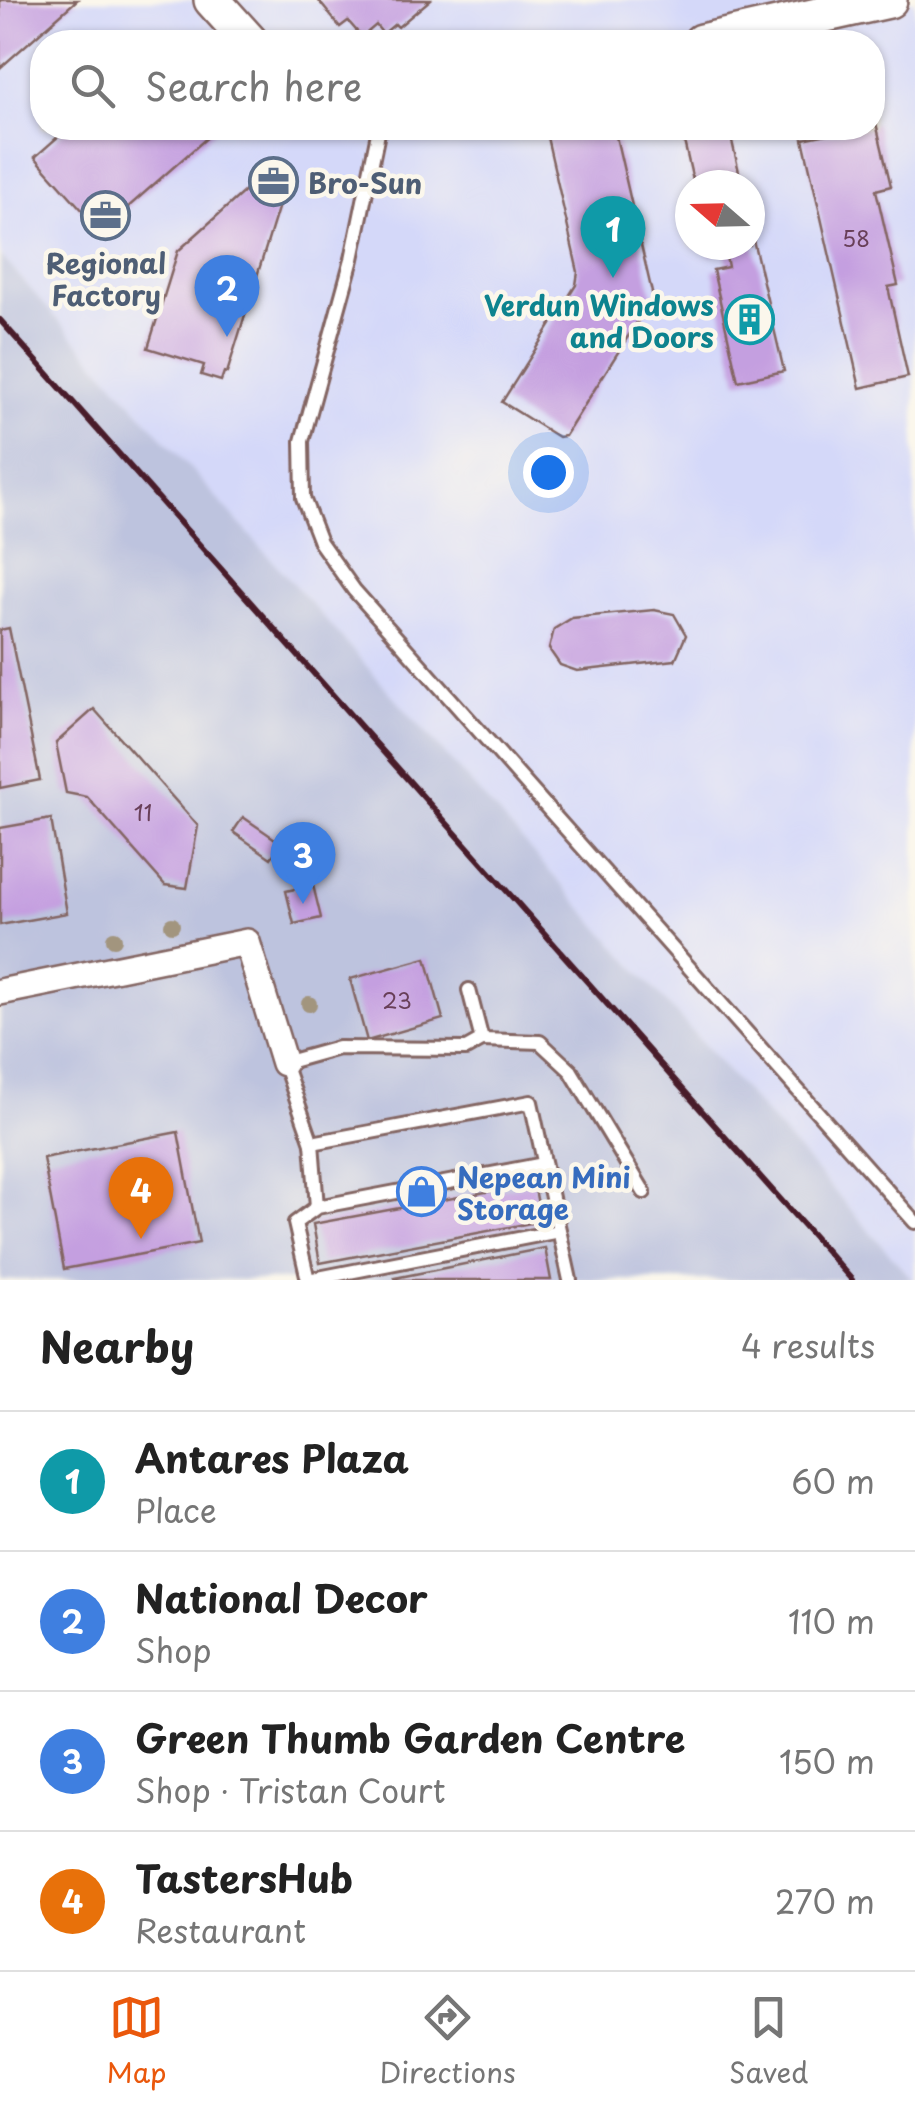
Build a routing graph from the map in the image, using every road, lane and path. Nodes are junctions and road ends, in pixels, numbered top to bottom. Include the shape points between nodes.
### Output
1 (212, 0) edge
2 (889, 0) edge
3 (239, 30) edge
4 (755, 30) edge
5 (377, 140) edge
6 (469, 990) dead end
7 (0, 992) edge
8 (482, 1040) junction
9 (284, 1063) junction
10 (312, 1143) junction
11 (544, 1164) junction
12 (644, 1192) dead end
13 (318, 1207) junction
14 (915, 1222) edge
15 (559, 1231) junction
16 (570, 1280) edge

1 - 3 street
2 - 4 street
5 - 14 lane via 302,442 304,498 320,542 354,590
6 - 8 lane
7 - 9 street via 247,942
8 - 9 lane via 466,1049 338,1048
8 - 12 lane via 540,1042 570,1071
9 - 10 lane
10 - 11 lane via 531,1102
10 - 13 lane
11 - 13 lane
11 - 15 lane
13 - 15 lane via 295,1223 308,1280
15 - 16 lane

